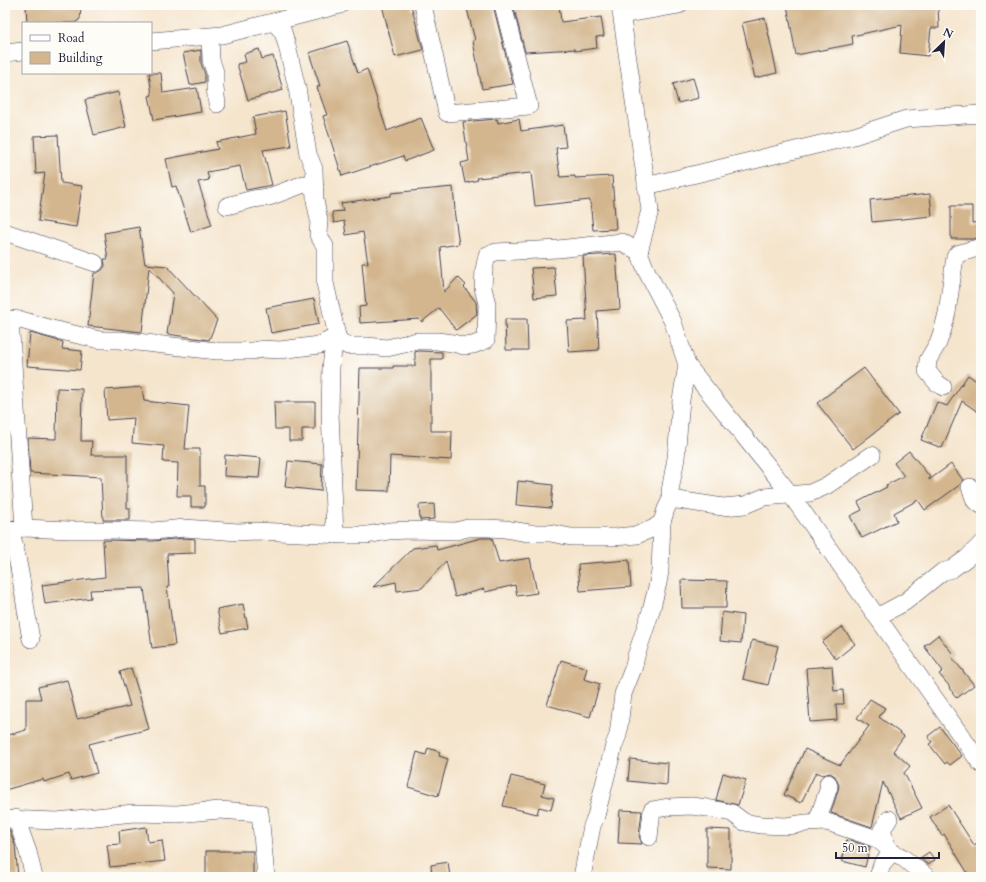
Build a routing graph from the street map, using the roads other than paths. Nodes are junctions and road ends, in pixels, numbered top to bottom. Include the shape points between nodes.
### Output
1 (340, 5) edge
2 (423, 5) edge
3 (503, 5) edge
4 (679, 5) edge
5 (621, 10) edge
6 (274, 22) junction
7 (210, 37) junction
8 (152, 42) edge
9 (22, 51) edge
10 (5, 53) edge
11 (217, 104) dead end
12 (981, 114) edge
13 (646, 186) junction
14 (314, 187) junction
15 (227, 206) dead end
16 (5, 232) edge
17 (981, 247) edge
18 (639, 252) junction
19 (95, 263) dead end
20 (338, 338) junction
21 (687, 365) junction
22 (943, 387) dead end
23 (872, 455) dead end
24 (970, 487) dead end
25 (791, 496) junction
26 (671, 499) junction
27 (981, 505) edge
28 (662, 522) junction
29 (13, 529) edge
30 (335, 535) junction
31 (981, 544) edge
32 (877, 617) junction
33 (31, 639) dead end
34 (981, 764) edge
35 (828, 783) dead end
36 (11, 819) edge
37 (889, 819) dead end
38 (817, 822) junction
39 (649, 837) dead end
40 (889, 849) junction
41 (34, 877) edge
42 (266, 877) edge
43 (582, 877) edge
44 (878, 877) edge
45 (927, 877) edge

1 - 6 street
2 - 3 street via 447,114 530,106
4 - 5 street
5 - 13 street
6 - 7 street
6 - 14 street via 283,32 287,46 308,154 314,169
7 - 8 street
7 - 11 street
9 - 10 street
12 - 13 street via 906,119 854,136
13 - 18 street via 650,210
14 - 15 street via 304,184 269,197
14 - 20 street via 319,220 318,235 325,246 325,283
16 - 19 street
17 - 22 street via 957,254 955,257 943,329 928,360 927,371 936,383
18 - 20 street via 622,242 496,252 487,255 483,288 487,304 486,340 473,345 417,341 387,348 348,346
18 - 21 street via 673,322
20 - 29 street via 320,345 280,350 217,351 100,340 10,319
20 - 30 street via 331,367 330,412
21 - 25 street
21 - 26 street
23 - 25 street via 826,486 810,493
24 - 27 street via 975,501
25 - 26 street via 764,497 745,505 723,507
25 - 32 street
26 - 28 street
28 - 30 street via 637,535 615,537 571,537 488,528
28 - 43 street via 658,583 634,666 623,694 618,735 592,826
29 - 30 street via 153,531 185,528
29 - 33 street
31 - 32 street via 967,558 942,572 905,602
32 - 34 street
35 - 38 street via 829,787
36 - 41 street via 28,852
36 - 42 street via 57,821 134,813 177,814 219,810 260,813
37 - 40 street via 882,830
38 - 39 street via 787,826 760,825 744,822 732,813 707,808 668,807 652,810
38 - 40 street via 827,822 877,839
40 - 44 street
40 - 45 street

